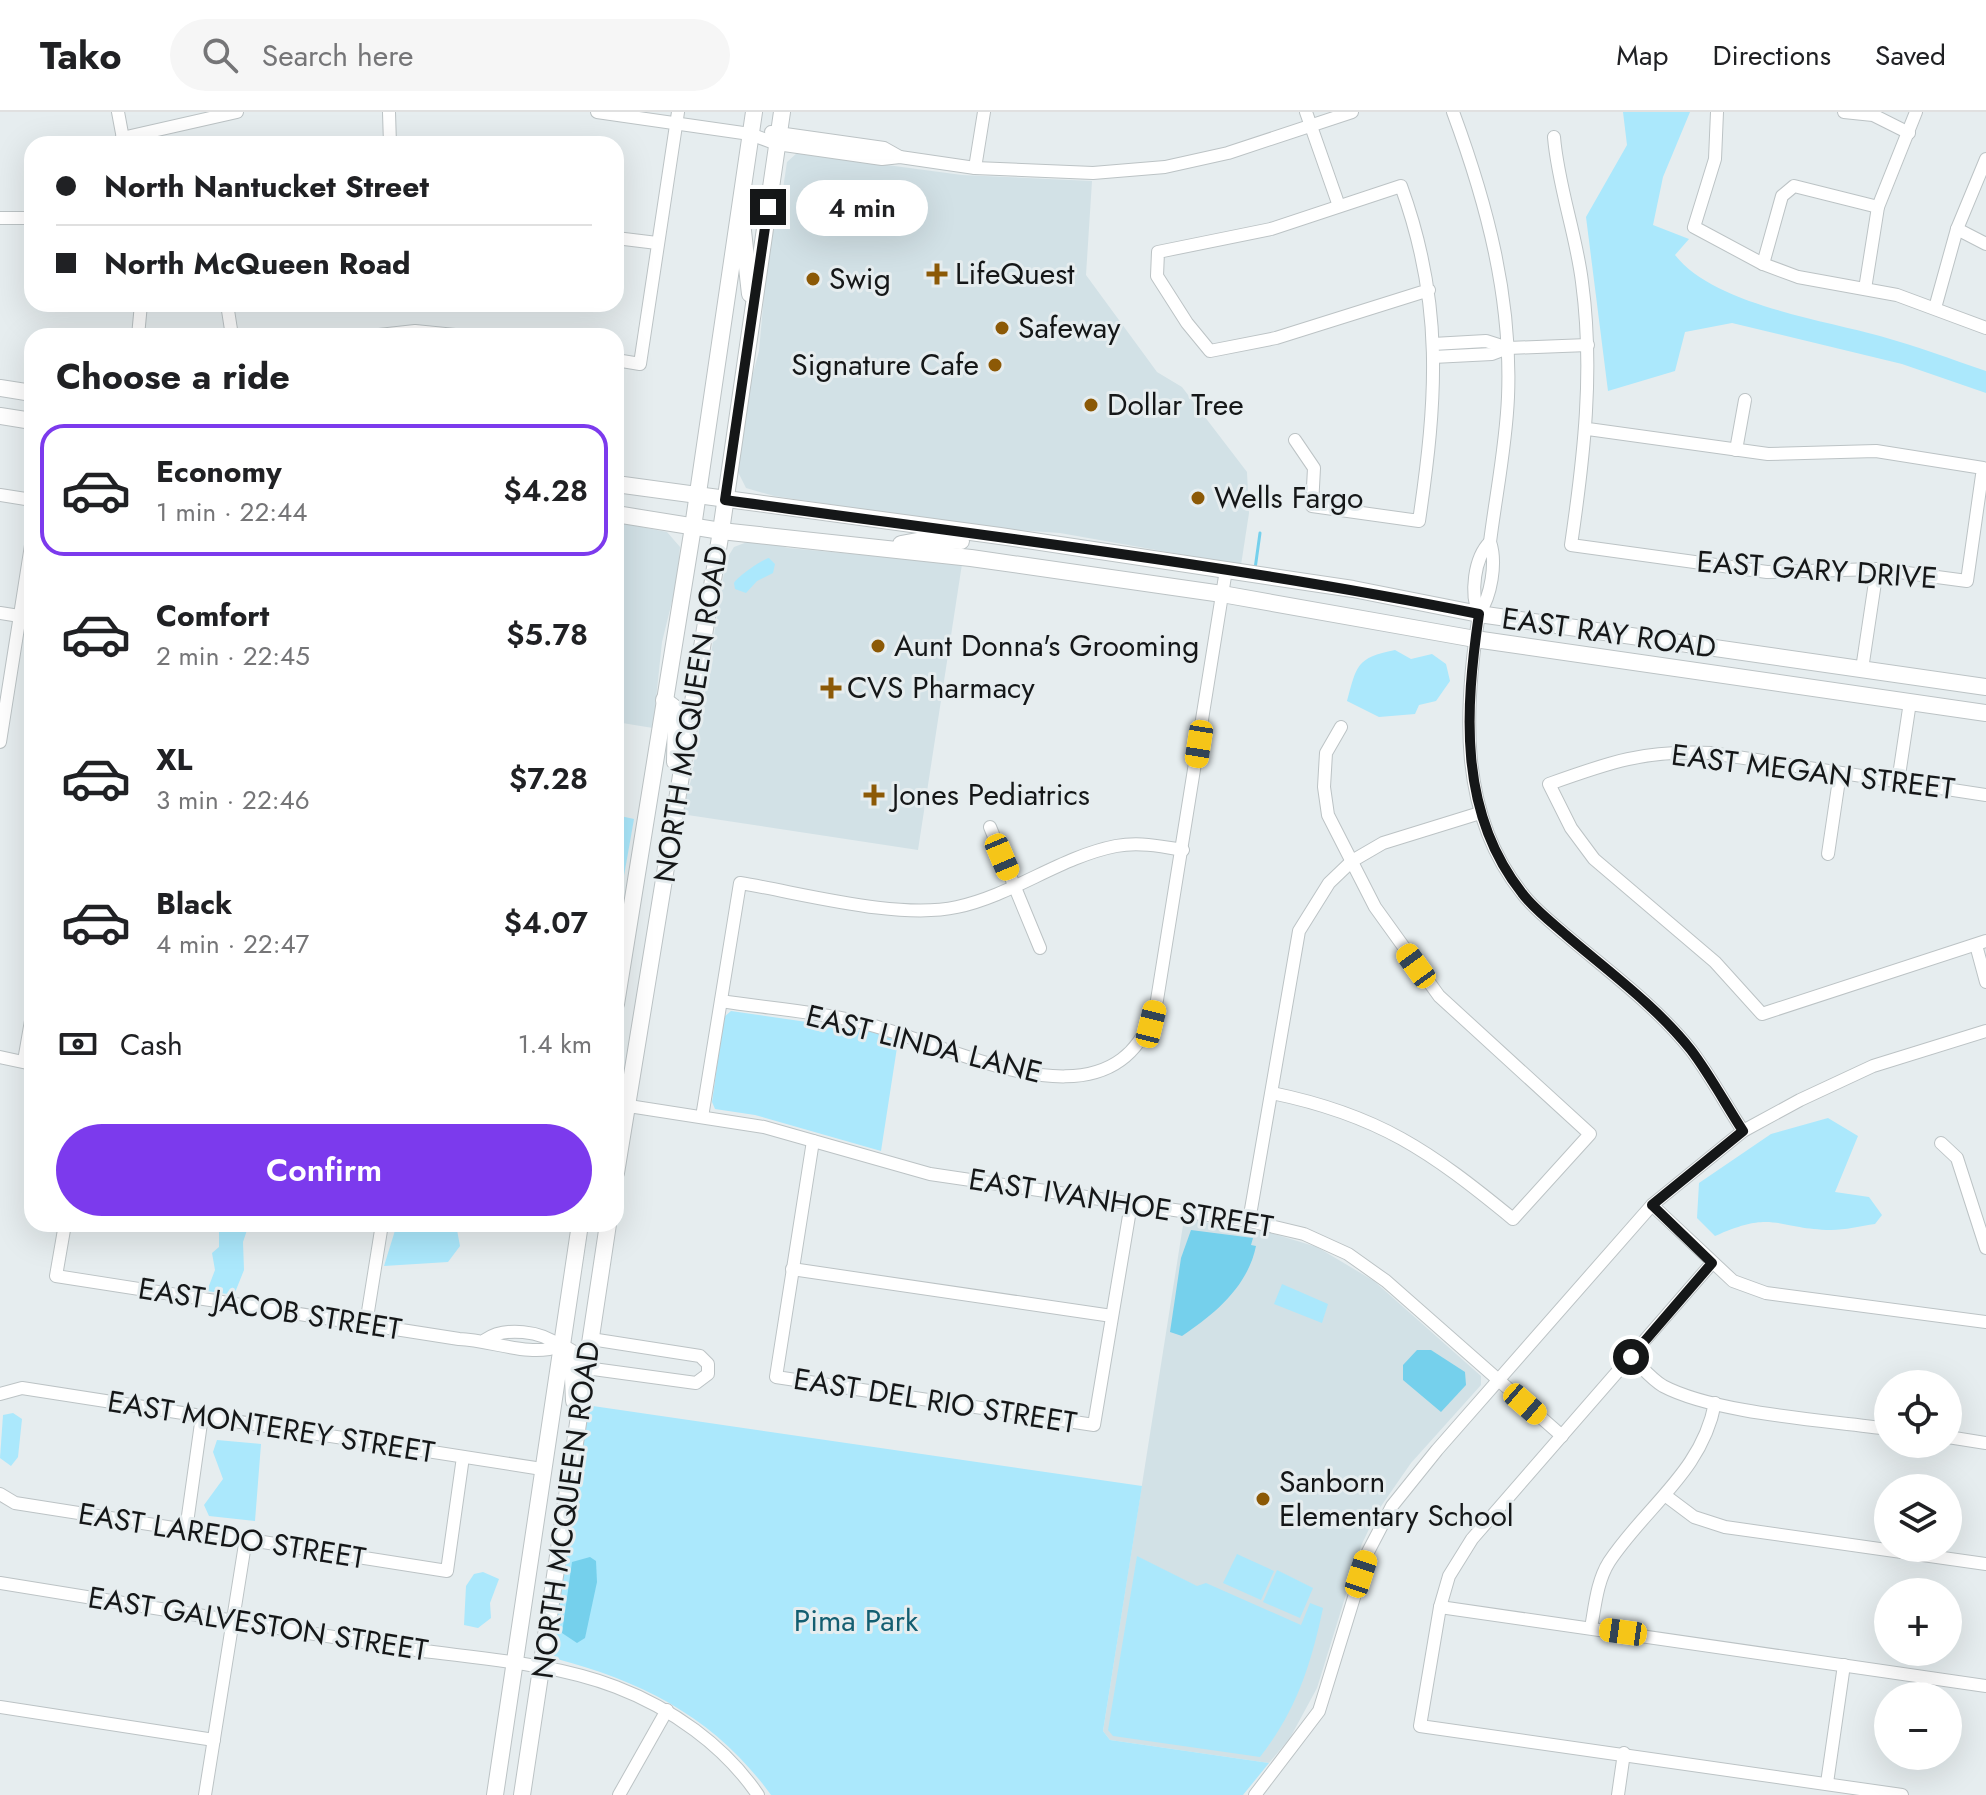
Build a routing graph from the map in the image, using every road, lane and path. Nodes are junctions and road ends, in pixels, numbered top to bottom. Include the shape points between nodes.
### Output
1 (118, 112) edge
2 (237, 112) edge
3 (389, 112) edge
4 (597, 112) edge
5 (754, 112) edge
6 (782, 112) edge
7 (984, 112) edge
8 (1306, 112) edge
9 (1352, 112) edge
10 (1453, 112) edge
11 (1717, 112) edge
12 (1844, 112) edge
13 (1919, 113) edge
14 (677, 118) edge
15 (1311, 127) junction
16 (1909, 133) junction
17 (750, 134) junction
18 (122, 136) edge
19 (143, 136) edge
20 (390, 136) edge
21 (1554, 137) dead end
22 (778, 138) junction
23 (1986, 159) edge
24 (975, 168) junction
25 (1339, 206) junction
26 (1878, 207) junction
27 (739, 209) junction
28 (0, 218) edge
29 (24, 218) edge
30 (1957, 229) junction
31 (624, 239) edge
32 (657, 243) junction
33 (1986, 244) edge
34 (1763, 264) junction
35 (1865, 289) junction
36 (1429, 290) junction
37 (755, 299) junction
38 (1935, 308) junction
39 (1986, 328) edge
40 (1588, 345) junction
41 (1508, 348) junction
42 (1433, 351) junction
43 (624, 361) edge
44 (0, 388) edge
45 (24, 392) edge
46 (1745, 400) dead end
47 (0, 416) edge
48 (24, 420) edge
49 (1588, 429) junction
50 (1295, 440) dead end
51 (1736, 450) junction
52 (624, 485) edge
53 (0, 495) edge
54 (697, 496) junction
55 (24, 499) edge
56 (725, 500) junction
57 (624, 515) edge
58 (693, 527) junction
59 (721, 531) junction
60 (1000, 536) junction
61 (883, 548) junction
62 (1877, 569) junction
63 (1226, 570) junction
64 (1222, 594) junction
65 (0, 613) edge
66 (1479, 614) junction
67 (24, 617) edge
68 (24, 627) edge
69 (1475, 639) junction
70 (1862, 669) junction
71 (1986, 687) edge
72 (664, 700) junction
73 (1910, 702) junction
74 (1986, 713) edge
75 (1341, 727) dead end
76 (0, 742) edge
77 (1840, 773) junction
78 (1898, 782) junction
79 (1986, 795) edge
80 (678, 799) junction
81 (1480, 813) junction
82 (990, 827) dead end
83 (1183, 850) junction
84 (1828, 854) dead end
85 (1352, 861) junction
86 (1014, 886) junction
87 (1981, 943) edge
88 (1040, 948) dead end
89 (624, 953) edge
90 (1986, 982) edge
91 (721, 1001) junction
92 (1986, 1031) edge
93 (0, 1057) edge
94 (24, 1060) edge
95 (624, 1089) edge
96 (1272, 1093) junction
97 (624, 1105) edge
98 (702, 1117) junction
99 (1743, 1131) junction
100 (813, 1141) junction
101 (1941, 1143) dead end
102 (1131, 1204) junction
103 (1652, 1205) junction
104 (1249, 1221) junction
105 (64, 1232) edge
106 (381, 1232) edge
107 (579, 1232) edge
108 (607, 1232) edge
109 (1986, 1248) edge
110 (1712, 1263) junction
111 (792, 1269) junction
112 (1112, 1316) junction
113 (1986, 1322) edge
114 (366, 1324) junction
115 (591, 1339) junction
116 (560, 1346) junction
117 (1631, 1357) junction
118 (586, 1368) junction
119 (1498, 1380) junction
120 (0, 1394) edge
121 (1715, 1403) junction
122 (580, 1408) junction
123 (202, 1416) junction
124 (1874, 1427) edge
125 (1562, 1436) junction
126 (1962, 1439) edge
127 (1986, 1443) edge
128 (463, 1457) junction
129 (542, 1469) junction
130 (0, 1494) edge
131 (1666, 1496) junction
132 (186, 1530) junction
133 (246, 1538) junction
134 (1986, 1564) edge
135 (0, 1583) edge
136 (1440, 1607) junction
137 (233, 1620) junction
138 (1591, 1628) junction
139 (516, 1664) junction
140 (1844, 1665) junction
141 (542, 1669) junction
142 (1986, 1686) edge
143 (0, 1707) edge
144 (667, 1710) junction
145 (214, 1740) junction
146 (1624, 1753) junction
147 (1827, 1783) junction
148 (205, 1795) edge
149 (495, 1795) edge
150 (522, 1795) edge
151 (619, 1795) edge
152 (758, 1795) edge
153 (1255, 1795) edge
154 (1618, 1795) edge
155 (1902, 1795) edge

1 - 18 street
2 - 19 street
3 - 20 street
4 - 14 street
5 - 17 main road, NORTH MCQUEEN ROAD
6 - 22 main road, NORTH MCQUEEN ROAD
7 - 24 street
8 - 15 street
9 - 15 street
10 - 41 street via 1493,236
11 - 34 street via 1715,159 1694,227
12 - 16 street via 1873,115
13 - 16 street
14 - 17 street
14 - 32 street
15 - 24 street via 1165,167 1093,173
15 - 25 street
16 - 26 street
17 - 22 street
17 - 27 main road, NORTH MCQUEEN ROAD
21 - 40 street via 1582,281
22 - 24 street via 882,159
22 - 37 main road, NORTH MCQUEEN ROAD
23 - 30 street
25 - 36 street via 1401,186
25 - 36 street via 1271,229 1158,252 1157,276 1210,351 1276,338
26 - 34 street via 1794,186 1782,196
26 - 35 street
27 - 37 main road via 747,245 747,286
27 - 54 main road, NORTH MCQUEEN ROAD
28 - 29 street
30 - 33 street
30 - 38 street
31 - 32 street
32 - 43 street via 640,364
34 - 35 street via 1798,277
35 - 38 street
36 - 42 street
37 - 56 main road, NORTH MCQUEEN ROAD
38 - 39 street
40 - 41 street
40 - 49 street
41 - 42 street via 1492,354
41 - 66 street via 1507,412 1490,542 1481,551 1474,597
42 - 50 street via 1434,422 1419,521 1312,506 1314,468
44 - 45 main road
46 - 51 street
47 - 48 main road
49 - 51 street
49 - 62 street, EAST GARY DRIVE via 1571,545 1767,572
51 - 62 street, EAST GARY DRIVE via 1876,451 1983,468 1967,581
52 - 54 main road, EAST RAY ROAD
53 - 55 street
54 - 56 main road, EAST RAY ROAD
54 - 58 main road, NORTH MCQUEEN ROAD
56 - 59 main road, NORTH MCQUEEN ROAD
56 - 60 main road, EAST RAY ROAD
57 - 58 main road, EAST RAY ROAD
58 - 59 main road, EAST RAY ROAD
58 - 72 main road, NORTH MCQUEEN ROAD
59 - 61 main road, EAST RAY ROAD
59 - 80 main road, NORTH MCQUEEN ROAD
60 - 61 main road via 989,542 928,539
60 - 63 main road, EAST RAY ROAD
61 - 64 main road, EAST RAY ROAD
62 - 70 street
63 - 64 street
63 - 66 main road, EAST RAY ROAD
64 - 69 main road, EAST RAY ROAD
64 - 83 street
65 - 67 street
66 - 69 street
66 - 70 main road, EAST RAY ROAD
68 - 76 street
69 - 73 main road, EAST RAY ROAD
69 - 81 street via 1469,748
70 - 71 main road, EAST RAY ROAD
72 - 80 main road via 676,709
72 - 89 main road, NORTH MCQUEEN ROAD
73 - 74 main road, EAST RAY ROAD
73 - 78 street
75 - 85 street via 1326,753 1324,787 1328,815
77 - 78 street, EAST MEGAN STREET
77 - 84 street
77 - 87 street, EAST MEGAN STREET via 1666,751 1627,757 1549,784 1594,859 1715,962 1762,1014
78 - 79 street, EAST MEGAN STREET
80 - 95 main road, NORTH MCQUEEN ROAD
81 - 85 street via 1383,843
81 - 99 street via 1522,894 1662,1018 1691,1050
82 - 86 street
83 - 86 street via 1146,844 1095,851
83 - 91 street, EAST LINDA LANE via 1151,1024 1142,1042 1123,1059 1092,1074 1070,1078 999,1067 856,1021
85 - 96 street via 1329,883 1299,931
85 - 96 street via 1394,937 1439,996 1590,1134 1513,1219 1405,1138 1322,1103
86 - 88 street
86 - 91 street via 960,907 933,911 740,883
87 - 90 street
91 - 98 street
92 - 99 street via 1873,1066
93 - 94 street
96 - 104 street
97 - 98 street, EAST IVANHOE STREET
98 - 100 street, EAST IVANHOE STREET
99 - 103 street
100 - 102 street, EAST IVANHOE STREET via 930,1174
100 - 111 street
101 - 109 street via 1957,1158
102 - 104 street, EAST IVANHOE STREET
102 - 112 street
103 - 110 street
103 - 119 street
104 - 119 street, EAST IVANHOE STREET via 1304,1234 1348,1254
105 - 114 street, EAST JACOB STREET via 56,1276
106 - 114 street
107 - 116 main road, NORTH MCQUEEN ROAD
108 - 115 main road, NORTH MCQUEEN ROAD
110 - 113 street via 1733,1281 1766,1293
110 - 117 street
111 - 112 street
111 - 112 street, EAST DEL RIO STREET via 776,1377 1094,1425
114 - 116 street, EAST JACOB STREET via 485,1340 503,1331 551,1338
115 - 118 main road, NORTH MCQUEEN ROAD
115 - 118 street via 700,1356 708,1364 708,1374 696,1383
116 - 122 main road via 572,1353 572,1398
116 - 129 main road, NORTH MCQUEEN ROAD
117 - 121 street via 1660,1384
117 - 125 street
118 - 122 main road, NORTH MCQUEEN ROAD
119 - 125 street, EAST IVANHOE STREET
119 - 153 street via 1404,1488 1384,1519 1368,1552 1319,1711
120 - 123 street, EAST MONTEREY STREET via 22,1388
121 - 124 street
121 - 131 street via 1710,1430 1695,1459
122 - 141 main road, NORTH MCQUEEN ROAD
123 - 128 street, EAST MONTEREY STREET
123 - 132 street
125 - 136 street via 1472,1539 1449,1576
126 - 127 street
128 - 129 street, EAST MONTEREY STREET
128 - 133 street, EAST LAREDO STREET via 447,1571
129 - 139 main road, NORTH MCQUEEN ROAD
130 - 132 street, EAST LAREDO STREET via 15,1503
131 - 134 street via 1694,1517 1725,1527
131 - 138 street via 1608,1563
132 - 133 street, EAST LAREDO STREET
133 - 137 street
135 - 137 street, EAST GALVESTON STREET
136 - 138 street
136 - 146 street via 1420,1726
137 - 139 street, EAST GALVESTON STREET
137 - 145 street
138 - 140 street
139 - 141 street, EAST GALVESTON STREET
139 - 149 main road, NORTH MCQUEEN ROAD
140 - 142 street
140 - 147 street
141 - 144 street, EAST GALVESTON STREET via 614,1686
141 - 150 main road, NORTH MCQUEEN ROAD
143 - 145 street
144 - 151 street
144 - 152 street, EAST GALVESTON STREET via 724,1755
145 - 148 street
146 - 147 street
146 - 154 street
147 - 155 street

